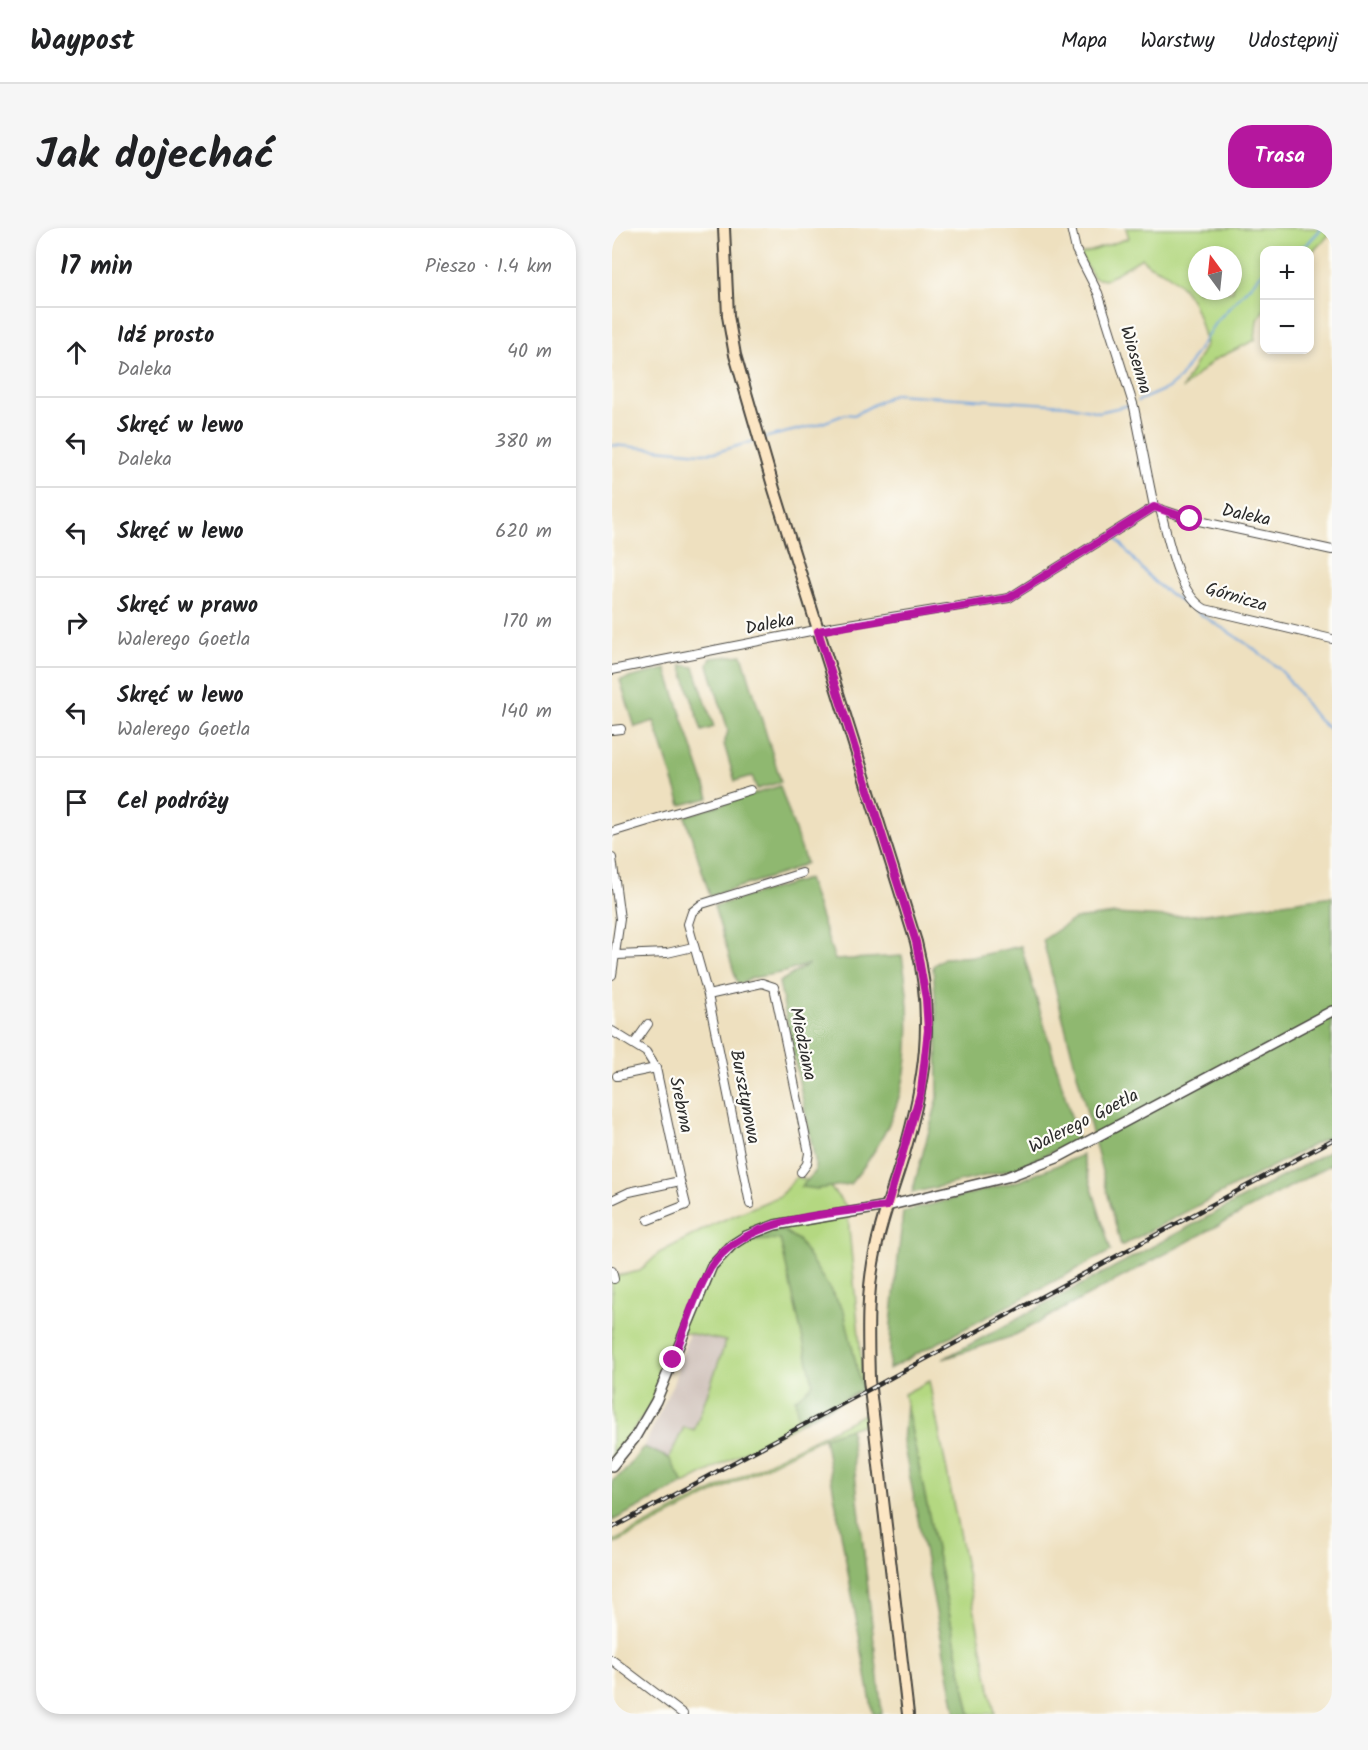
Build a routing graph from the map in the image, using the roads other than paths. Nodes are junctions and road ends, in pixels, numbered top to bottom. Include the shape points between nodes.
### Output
1 (724, 228) edge
2 (1071, 228) edge
3 (1157, 508) junction
4 (1332, 550) edge
5 (818, 631) junction
6 (1332, 639) edge
7 (612, 670) edge
8 (621, 729) dead end
9 (612, 730) edge
10 (750, 790) dead end
11 (612, 832) edge
12 (612, 858) edge
13 (802, 873) dead end
14 (693, 947) junction
15 (617, 955) junction
16 (612, 975) edge
17 (708, 995) junction
18 (1332, 1011) edge
19 (648, 1024) dead end
20 (612, 1031) edge
21 (634, 1044) junction
22 (656, 1068) junction
23 (617, 1076) dead end
24 (801, 1172) dead end
25 (680, 1181) junction
26 (612, 1200) edge
27 (750, 1204) dead end
28 (887, 1206) junction
29 (648, 1220) dead end
30 (612, 1466) edge
31 (612, 1660) edge
32 (683, 1714) edge
33 (910, 1714) edge

1 - 5 main road via 728,316 735,355
2 - 3 street, Wiosenna via 1076,250 1098,294 1134,407
3 - 4 street, Daleka
3 - 5 street, Daleka via 1009,598
3 - 6 street, Górnicza via 1183,584 1197,604
5 - 7 street, Daleka
5 - 28 main road via 916,942 926,999 928,1030 923,1082
8 - 9 street
10 - 11 street
12 - 15 street via 620,906
13 - 14 street, Bursztynowa via 702,904 692,912 688,924
14 - 15 street via 667,953
14 - 17 street, Bursztynowa
15 - 16 street
17 - 24 street, Miedziana via 762,983 774,987 809,1153
17 - 27 street, Bursztynowa
18 - 28 street, Walerego Goetla via 1057,1158 1007,1177
19 - 21 street
20 - 21 street, Srebrna
21 - 22 street, Srebrna via 646,1052
22 - 23 street
22 - 25 street, Srebrna
25 - 26 street via 639,1189
25 - 29 street, Srebrna via 686,1205
28 - 30 street, Walerego Goetla via 775,1225 746,1236 722,1254 703,1282 656,1401
28 - 33 main road via 871,1275 869,1380
31 - 32 street

